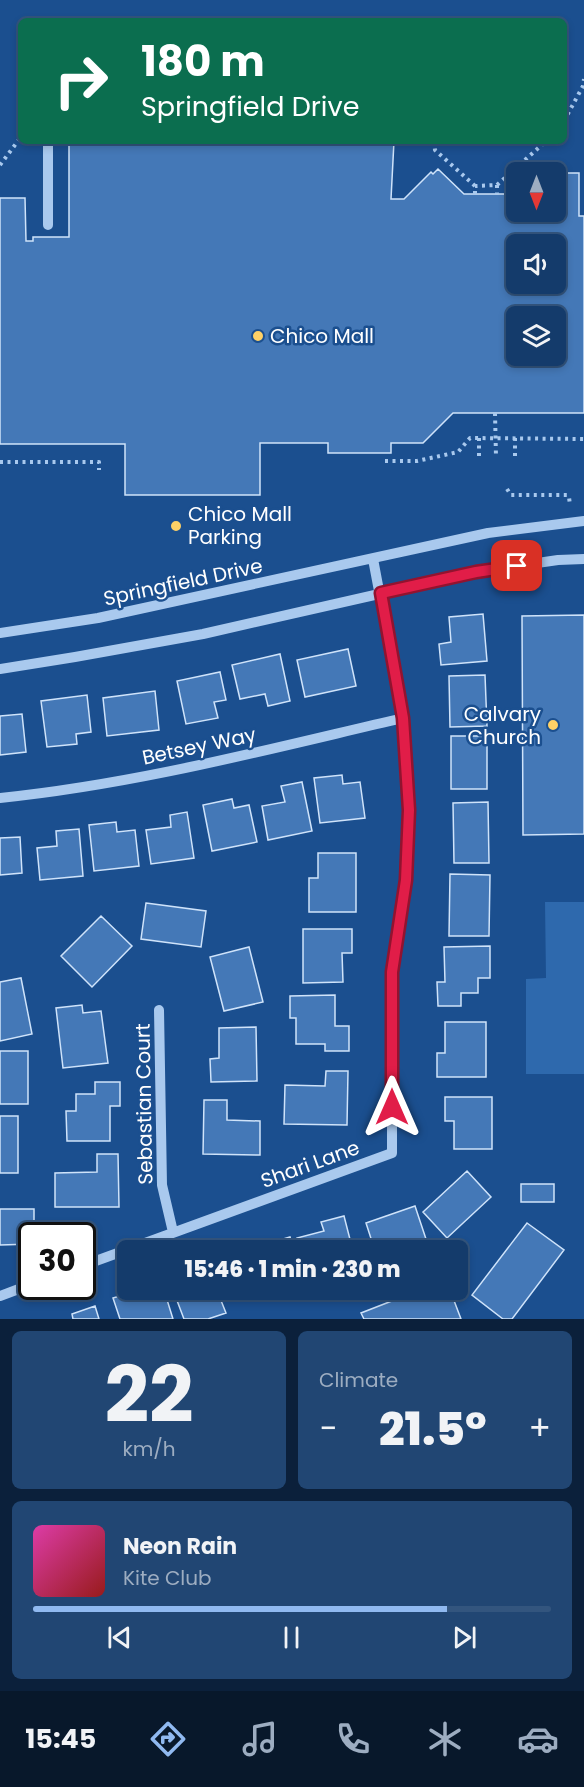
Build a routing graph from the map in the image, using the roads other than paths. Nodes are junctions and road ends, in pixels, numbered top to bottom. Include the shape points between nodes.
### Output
1 (48, 144) edge
2 (48, 225) dead end
3 (584, 521) edge
4 (373, 559) junction
5 (584, 559) edge
6 (381, 593) junction
7 (0, 633) edge
8 (0, 669) edge
9 (403, 718) junction
10 (0, 798) edge
11 (159, 1010) dead end
12 (173, 1232) junction
13 (96, 1261) edge
14 (18, 1289) edge
15 (0, 1296) edge

1 - 2 street
3 - 4 street, Springfield Drive via 488,533
4 - 6 street, Shari Lane
4 - 7 street, Springfield Drive via 98,618
5 - 6 street via 476,572
6 - 8 street via 203,634
6 - 9 street, Shari Lane
9 - 10 street, Betsey Way via 169,773
9 - 12 street, Shari Lane via 409,810 406,880 392,972 392,1153
11 - 12 street, Sebastian Court via 162,1185
12 - 13 street, Shari Lane
14 - 15 street

